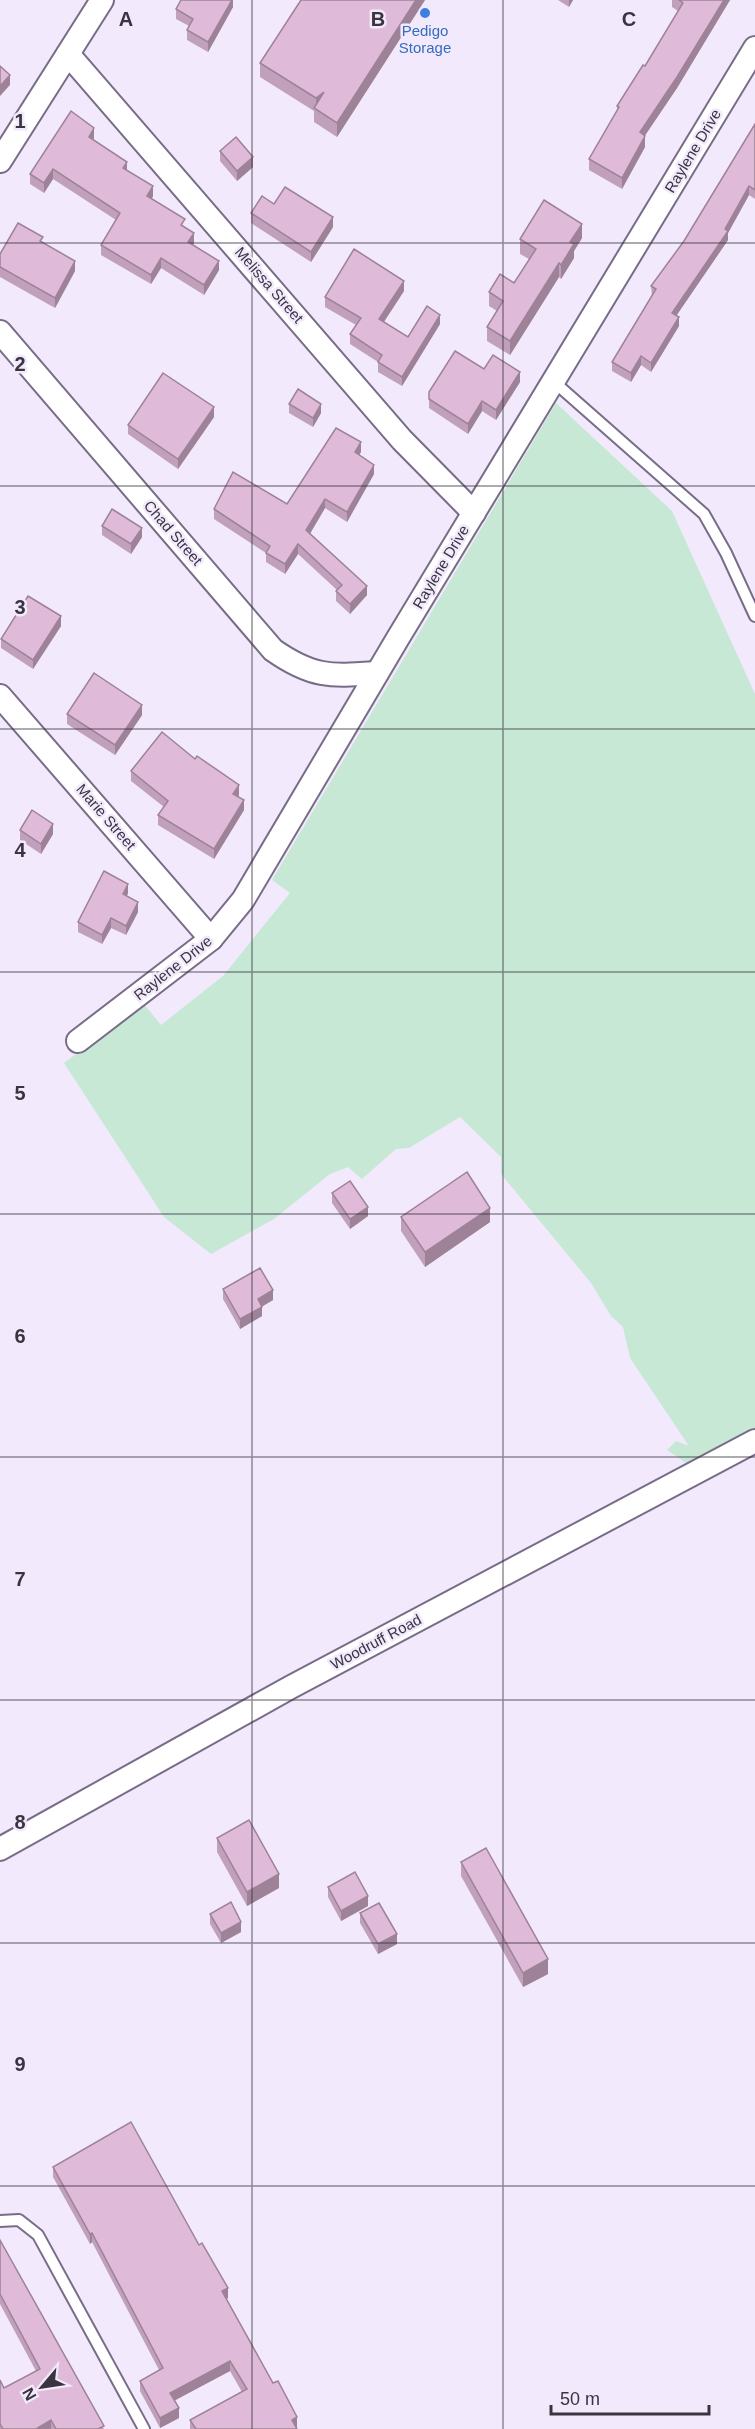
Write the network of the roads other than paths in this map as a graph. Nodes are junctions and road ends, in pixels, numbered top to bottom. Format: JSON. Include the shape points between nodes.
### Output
{"nodes":[{"id":1,"x":102,"y":0,"type":"edge"},
{"id":2,"x":755,"y":48,"type":"edge"},
{"id":3,"x":68,"y":54,"type":"junction"},
{"id":4,"x":0,"y":161,"type":"edge"},
{"id":5,"x":0,"y":332,"type":"edge"},
{"id":6,"x":554,"y":381,"type":"junction"},
{"id":7,"x":474,"y":513,"type":"junction"},
{"id":8,"x":755,"y":616,"type":"edge"},
{"id":9,"x":377,"y":673,"type":"junction"},
{"id":10,"x":0,"y":696,"type":"edge"},
{"id":11,"x":211,"y":939,"type":"junction"},
{"id":12,"x":78,"y":1041,"type":"dead end"},
{"id":13,"x":755,"y":1441,"type":"edge"},
{"id":14,"x":0,"y":1849,"type":"edge"},
{"id":15,"x":0,"y":2221,"type":"edge"},
{"id":16,"x":144,"y":2429,"type":"edge"}],
"edges":[{"from":1,"to":3,"type":"street"},
{"from":2,"to":6,"type":"street","name":"Raylene Drive"},
{"from":3,"to":4,"type":"street"},
{"from":3,"to":7,"type":"street","name":"Melissa Street","via":[[402,440]]},
{"from":5,"to":9,"type":"street","name":"Chad Street","via":[[273,650],[311,672],[335,676]]},
{"from":6,"to":7,"type":"street","name":"Raylene Drive"},
{"from":6,"to":8,"type":"lane","via":[[704,514]]},
{"from":7,"to":9,"type":"street","name":"Raylene Drive"},
{"from":9,"to":11,"type":"street","name":"Raylene Drive","via":[[243,900]]},
{"from":10,"to":11,"type":"street","name":"Marie Street"},
{"from":11,"to":12,"type":"street","name":"Raylene Drive"},
{"from":13,"to":14,"type":"street","name":"Woodruff Road","via":[[291,1687]]},
{"from":15,"to":16,"type":"lane","via":[[20,2220],[38,2235]]}]}
